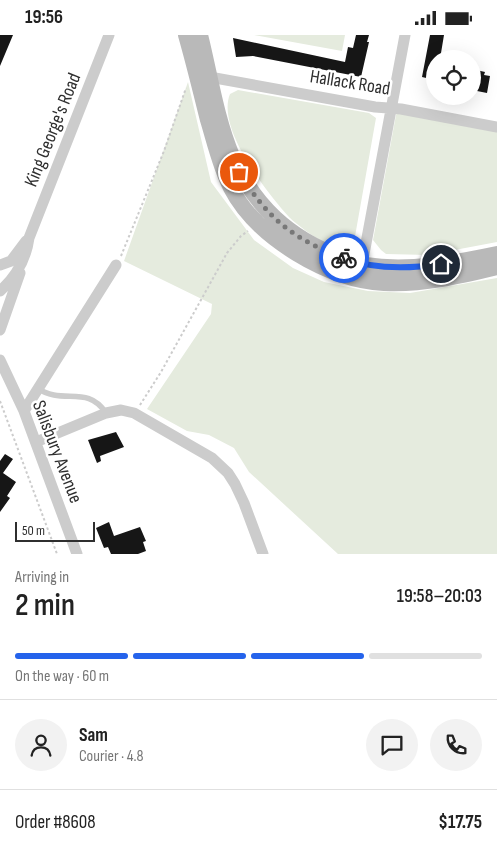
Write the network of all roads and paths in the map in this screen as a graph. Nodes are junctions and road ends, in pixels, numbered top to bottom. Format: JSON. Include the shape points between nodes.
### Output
{"nodes":[{"id":1,"x":109,"y":35,"type":"edge"},
{"id":2,"x":186,"y":35,"type":"edge"},
{"id":3,"x":200,"y":35,"type":"edge"},
{"id":4,"x":405,"y":35,"type":"edge"},
{"id":5,"x":198,"y":78,"type":"junction"},
{"id":6,"x":391,"y":108,"type":"junction"},
{"id":7,"x":497,"y":127,"type":"edge"},
{"id":8,"x":258,"y":224,"type":"junction"},
{"id":9,"x":28,"y":244,"type":"junction"},
{"id":10,"x":497,"y":254,"type":"edge"},
{"id":11,"x":5,"y":263,"type":"edge"},
{"id":12,"x":116,"y":265,"type":"joint"},
{"id":13,"x":497,"y":267,"type":"edge"},
{"id":14,"x":0,"y":272,"type":"edge"},
{"id":15,"x":361,"y":272,"type":"junction"},
{"id":16,"x":0,"y":291,"type":"edge"},
{"id":17,"x":0,"y":331,"type":"edge"},
{"id":18,"x":1,"y":360,"type":"edge"},
{"id":19,"x":38,"y":388,"type":"junction"},
{"id":20,"x":0,"y":401,"type":"edge"},
{"id":21,"x":24,"y":411,"type":"junction"},
{"id":22,"x":106,"y":413,"type":"junction"},
{"id":23,"x":134,"y":413,"type":"junction"},
{"id":24,"x":36,"y":442,"type":"junction"},
{"id":25,"x":58,"y":554,"type":"edge"},
{"id":26,"x":77,"y":554,"type":"edge"},
{"id":27,"x":263,"y":554,"type":"edge"}],
"edges":[{"from":1,"to":9,"type":"street","name":"King George's Road"},
{"from":2,"to":5,"type":"main road"},
{"from":3,"to":5,"type":"main road"},
{"from":4,"to":6,"type":"street"},
{"from":5,"to":6,"type":"street","name":"Hallack Road"},
{"from":5,"to":8,"type":"main road","via":[[224,172],[232,190]]},
{"from":5,"to":12,"type":"path"},
{"from":5,"to":15,"type":"main road","via":[[221,125],[231,155],[268,213],[301,239]]},
{"from":6,"to":7,"type":"street","name":"Hallack Road"},
{"from":6,"to":15,"type":"street"},
{"from":8,"to":15,"type":"main road","via":[[296,252],[326,267]]},
{"from":8,"to":23,"type":"path","via":[[241,236],[227,253]]},
{"from":9,"to":11,"type":"street","name":"King George's Road"},
{"from":9,"to":16,"type":"street","name":"King George's Road","via":[[13,278]]},
{"from":9,"to":17,"type":"street","name":"King George's Road"},
{"from":10,"to":15,"type":"main road","via":[[425,267],[382,267]]},
{"from":11,"to":14,"type":"street","name":"King George's Road"},
{"from":12,"to":19,"type":"street"},
{"from":13,"to":15,"type":"main road","via":[[428,281],[383,283]]},
{"from":18,"to":21,"type":"street","name":"Salisbury Avenue"},
{"from":19,"to":21,"type":"street"},
{"from":19,"to":22,"type":"lane","via":[[52,396],[91,399]]},
{"from":20,"to":25,"type":"path"},
{"from":21,"to":24,"type":"street","name":"Salisbury Avenue"},
{"from":22,"to":23,"type":"street","via":[[120,410]]},
{"from":22,"to":24,"type":"street"},
{"from":23,"to":27,"type":"street","via":[[212,459],[228,473],[244,503]]},
{"from":24,"to":26,"type":"street","name":"Salisbury Avenue"}]}
